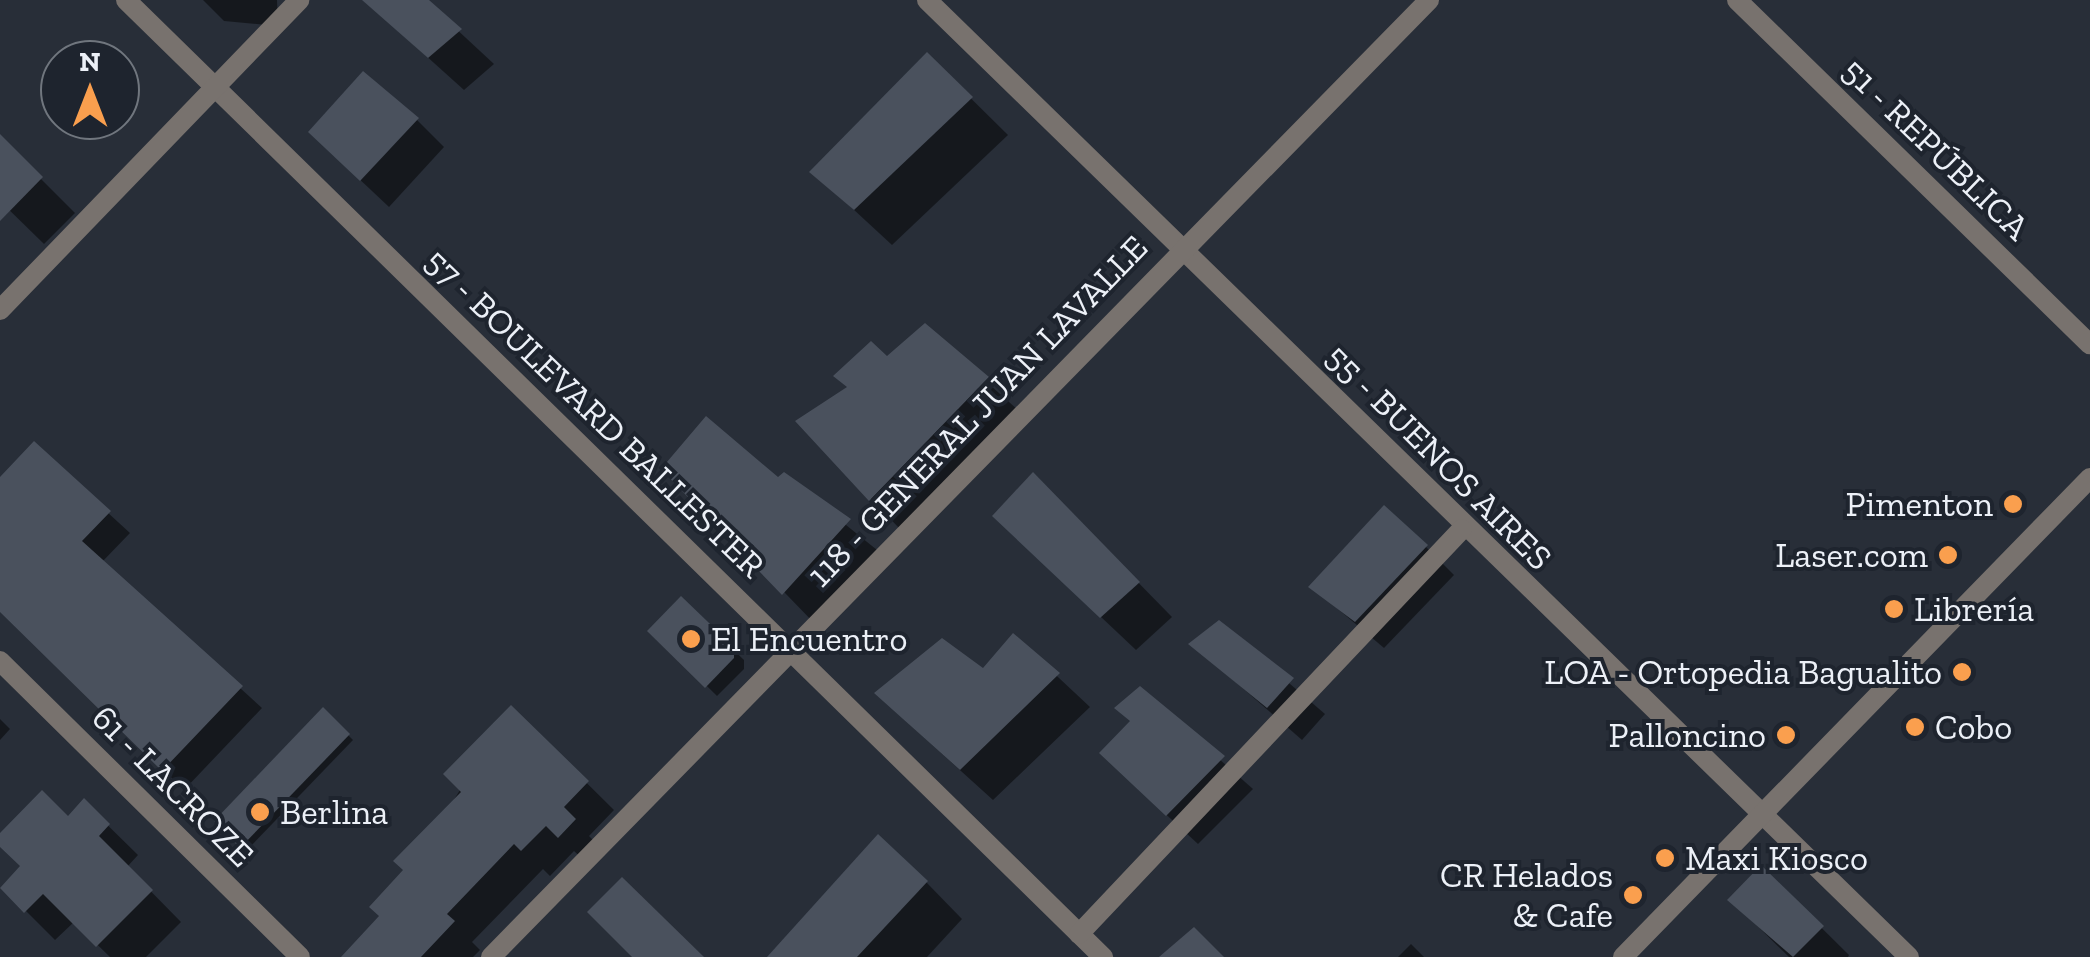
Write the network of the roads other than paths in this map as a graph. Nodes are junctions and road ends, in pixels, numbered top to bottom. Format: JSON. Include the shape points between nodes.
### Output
{"nodes":[{"id":1,"x":126,"y":0,"type":"edge"},
{"id":2,"x":299,"y":0,"type":"edge"},
{"id":3,"x":927,"y":0,"type":"edge"},
{"id":4,"x":1429,"y":0,"type":"edge"},
{"id":5,"x":1737,"y":0,"type":"edge"},
{"id":6,"x":215,"y":86,"type":"junction"},
{"id":7,"x":1182,"y":247,"type":"junction"},
{"id":8,"x":0,"y":310,"type":"edge"},
{"id":9,"x":2090,"y":344,"type":"edge"},
{"id":10,"x":2090,"y":478,"type":"edge"},
{"id":11,"x":1462,"y":529,"type":"junction"},
{"id":12,"x":790,"y":650,"type":"junction"},
{"id":13,"x":0,"y":661,"type":"edge"},
{"id":14,"x":1762,"y":814,"type":"junction"},
{"id":15,"x":1079,"y":934,"type":"junction"},
{"id":16,"x":300,"y":957,"type":"edge"},
{"id":17,"x":491,"y":957,"type":"edge"},
{"id":18,"x":1103,"y":957,"type":"edge"},
{"id":19,"x":1623,"y":957,"type":"edge"},
{"id":20,"x":1909,"y":957,"type":"edge"}],
"edges":[{"from":1,"to":6,"type":"street","name":"57 - BOULEVARD BALLESTER"},
{"from":2,"to":6,"type":"street"},
{"from":3,"to":7,"type":"street","name":"55 - BUENOS AIRES"},
{"from":4,"to":7,"type":"street","name":"118 - GENERAL JUAN LAVALLE"},
{"from":5,"to":9,"type":"street","name":"51 - REPÚBLICA"},
{"from":6,"to":8,"type":"street"},
{"from":6,"to":12,"type":"street","name":"57 - BOULEVARD BALLESTER"},
{"from":7,"to":11,"type":"street","name":"55 - BUENOS AIRES"},
{"from":7,"to":12,"type":"street","name":"118 - GENERAL JUAN LAVALLE"},
{"from":10,"to":14,"type":"street"},
{"from":11,"to":14,"type":"street","name":"55 - BUENOS AIRES"},
{"from":11,"to":15,"type":"street"},
{"from":12,"to":15,"type":"street","name":"57 - BOULEVARD BALLESTER"},
{"from":12,"to":17,"type":"street","name":"118 - GENERAL JUAN LAVALLE"},
{"from":13,"to":16,"type":"street","name":"61 - LACROZE"},
{"from":14,"to":19,"type":"street"},
{"from":14,"to":20,"type":"street","name":"55 - BUENOS AIRES"},
{"from":15,"to":18,"type":"street","name":"57 - BOULEVARD BALLESTER"}]}
